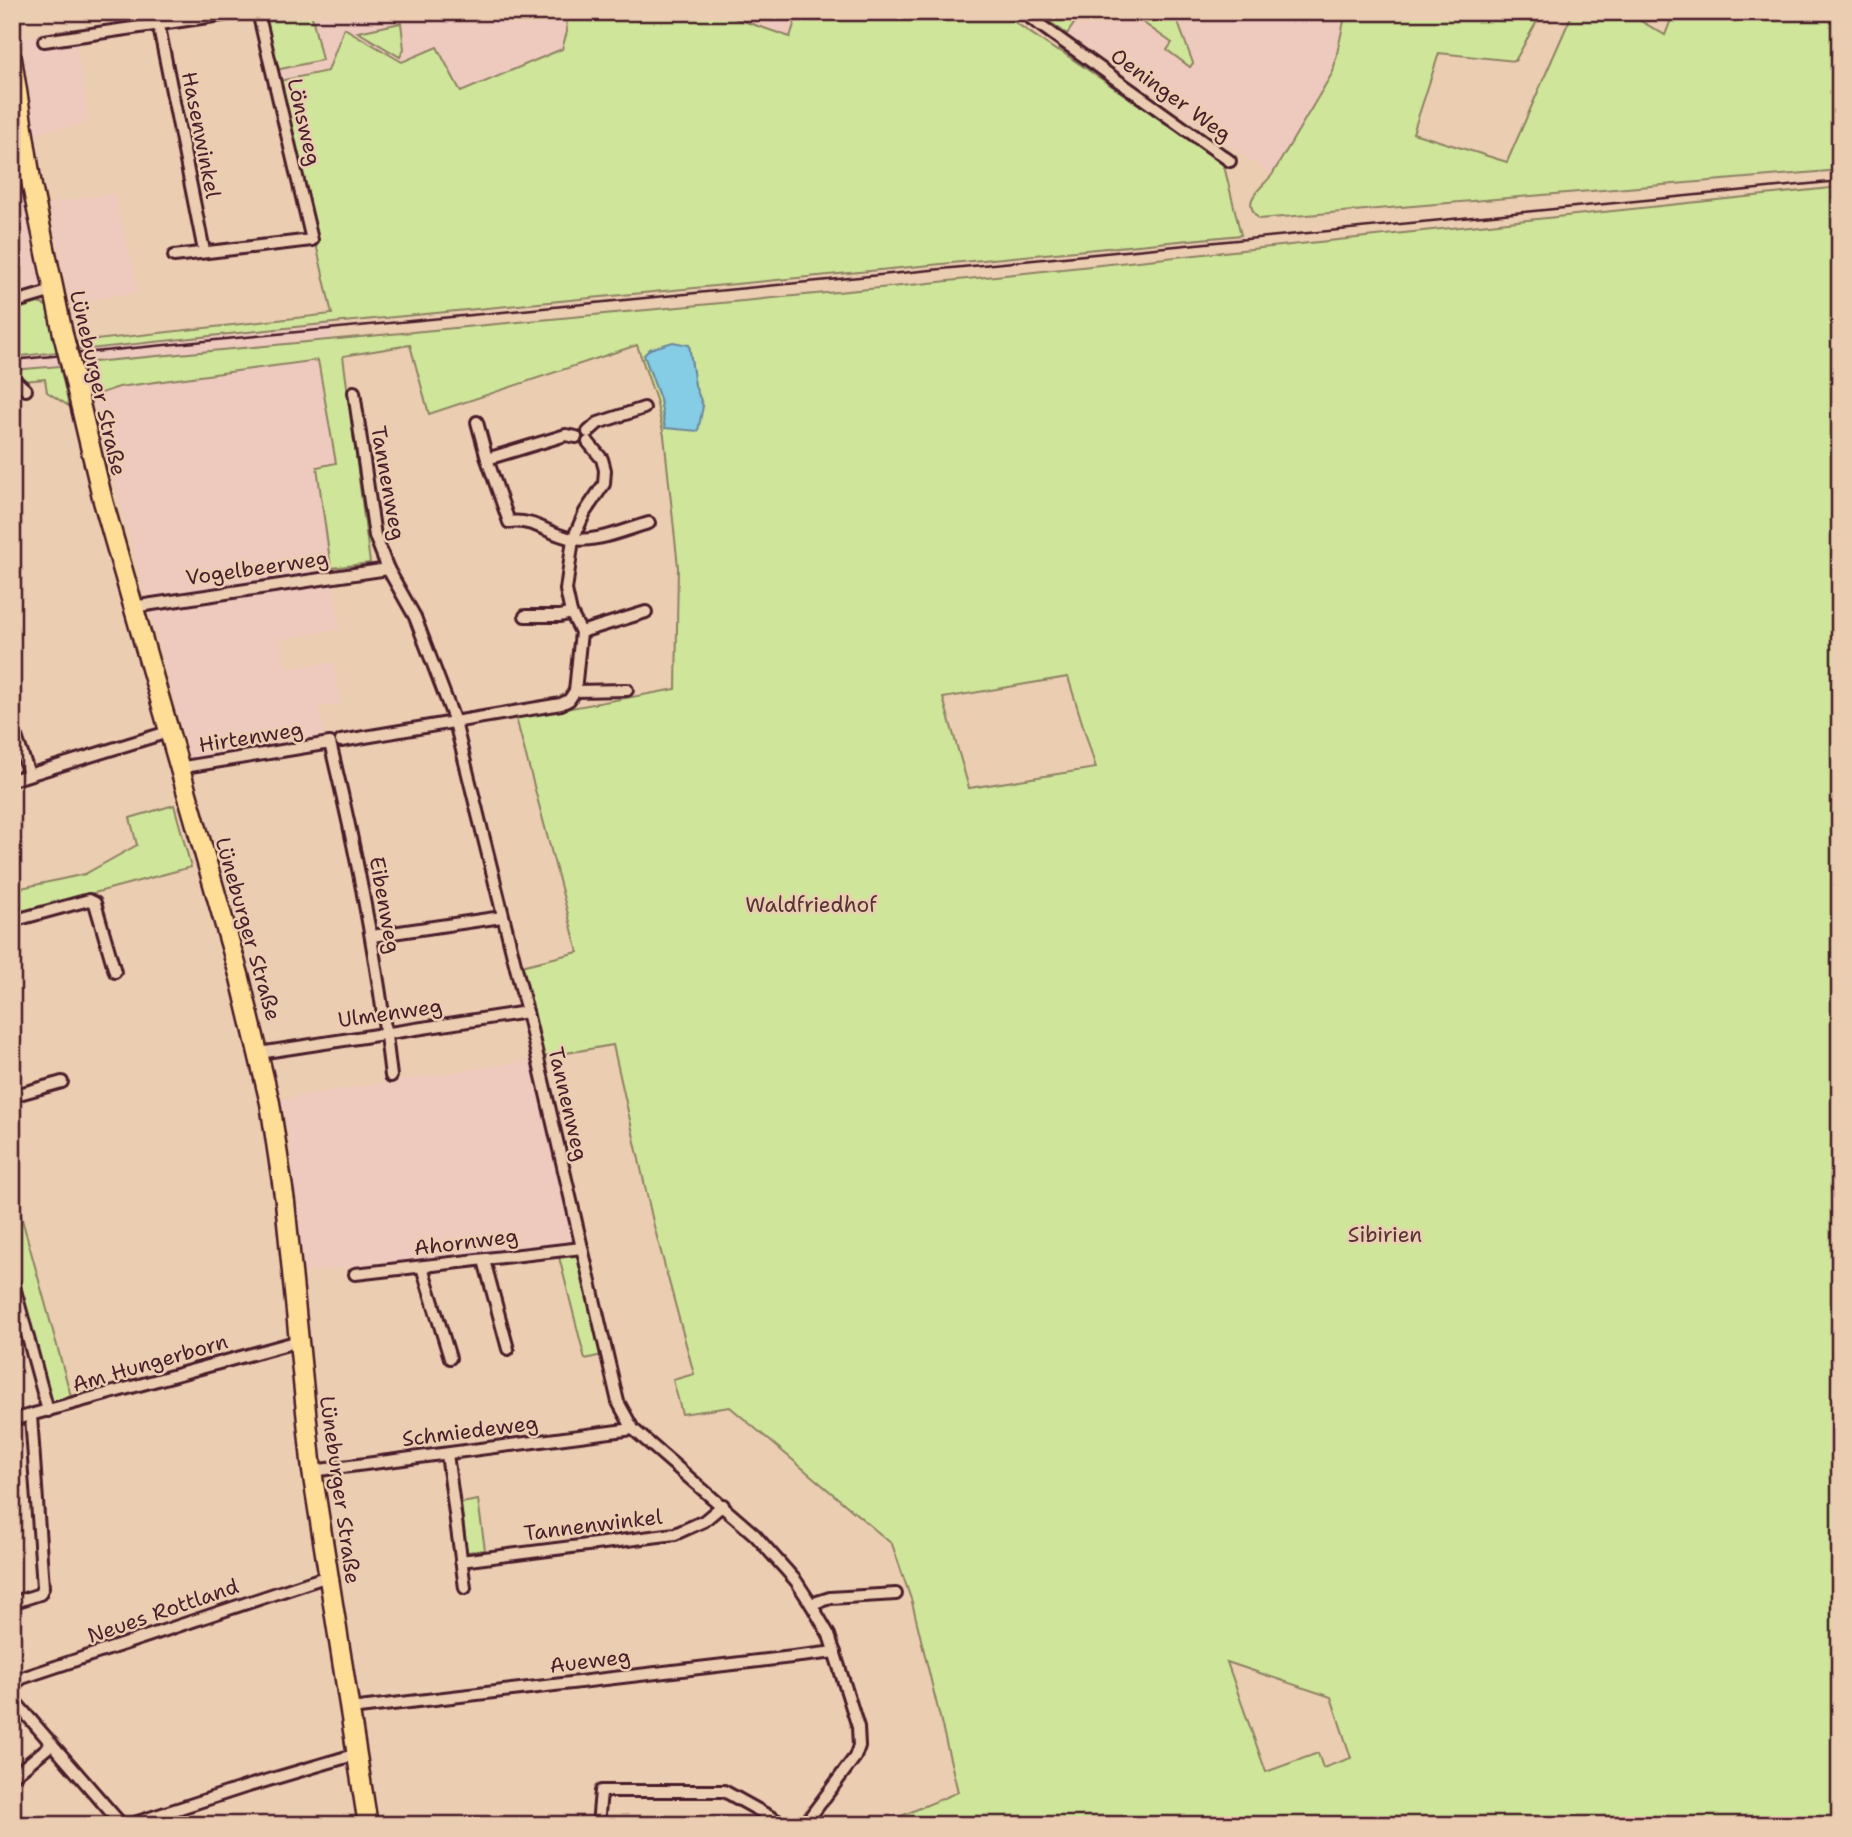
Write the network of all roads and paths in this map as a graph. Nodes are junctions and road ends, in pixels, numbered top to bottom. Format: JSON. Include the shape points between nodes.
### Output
{"nodes":[{"id":1,"x":156,"y":12,"type":"edge"},
{"id":2,"x":242,"y":12,"type":"edge"},
{"id":3,"x":258,"y":12,"type":"edge"},
{"id":4,"x":1022,"y":12,"type":"edge"},
{"id":5,"x":159,"y":26,"type":"junction"},
{"id":6,"x":44,"y":41,"type":"dead end"},
{"id":7,"x":12,"y":59,"type":"edge"},
{"id":8,"x":17,"y":134,"type":"edge"},
{"id":9,"x":1230,"y":160,"type":"dead end"},
{"id":10,"x":204,"y":251,"type":"junction"},
{"id":11,"x":174,"y":256,"type":"dead end"},
{"id":12,"x":53,"y":291,"type":"junction"},
{"id":13,"x":12,"y":303,"type":"edge"},
{"id":14,"x":12,"y":383,"type":"edge"},
{"id":15,"x":26,"y":390,"type":"dead end"},
{"id":16,"x":354,"y":392,"type":"dead end"},
{"id":17,"x":644,"y":408,"type":"dead end"},
{"id":18,"x":477,"y":422,"type":"dead end"},
{"id":19,"x":588,"y":437,"type":"junction"},
{"id":20,"x":487,"y":459,"type":"junction"},
{"id":21,"x":649,"y":523,"type":"dead end"},
{"id":22,"x":573,"y":539,"type":"junction"},
{"id":23,"x":387,"y":569,"type":"junction"},
{"id":24,"x":132,"y":607,"type":"junction"},
{"id":25,"x":646,"y":612,"type":"dead end"},
{"id":26,"x":571,"y":613,"type":"junction"},
{"id":27,"x":526,"y":616,"type":"dead end"},
{"id":28,"x":581,"y":632,"type":"junction"},
{"id":29,"x":627,"y":690,"type":"dead end"},
{"id":30,"x":575,"y":691,"type":"junction"},
{"id":31,"x":455,"y":722,"type":"junction"},
{"id":32,"x":12,"y":725,"type":"edge"},
{"id":33,"x":168,"y":732,"type":"junction"},
{"id":34,"x":336,"y":742,"type":"junction"},
{"id":35,"x":178,"y":768,"type":"junction"},
{"id":36,"x":29,"y":774,"type":"junction"},
{"id":37,"x":12,"y":780,"type":"edge"},
{"id":38,"x":502,"y":917,"type":"junction"},
{"id":39,"x":12,"y":921,"type":"edge"},
{"id":40,"x":372,"y":936,"type":"junction"},
{"id":41,"x":115,"y":972,"type":"dead end"},
{"id":42,"x":527,"y":1012,"type":"junction"},
{"id":43,"x":386,"y":1034,"type":"junction"},
{"id":44,"x":259,"y":1053,"type":"junction"},
{"id":45,"x":391,"y":1076,"type":"dead end"},
{"id":46,"x":62,"y":1082,"type":"dead end"},
{"id":47,"x":12,"y":1096,"type":"edge"},
{"id":48,"x":582,"y":1248,"type":"junction"},
{"id":49,"x":484,"y":1260,"type":"junction"},
{"id":50,"x":422,"y":1267,"type":"junction"},
{"id":51,"x":355,"y":1274,"type":"dead end"},
{"id":52,"x":12,"y":1279,"type":"edge"},
{"id":53,"x":299,"y":1341,"type":"junction"},
{"id":54,"x":508,"y":1349,"type":"dead end"},
{"id":55,"x":450,"y":1358,"type":"dead end"},
{"id":56,"x":48,"y":1411,"type":"junction"},
{"id":57,"x":31,"y":1416,"type":"junction"},
{"id":58,"x":12,"y":1420,"type":"edge"},
{"id":59,"x":633,"y":1429,"type":"junction"},
{"id":60,"x":447,"y":1454,"type":"junction"},
{"id":61,"x":312,"y":1471,"type":"junction"},
{"id":62,"x":723,"y":1505,"type":"junction"},
{"id":63,"x":461,"y":1561,"type":"junction"},
{"id":64,"x":328,"y":1576,"type":"junction"},
{"id":65,"x":465,"y":1588,"type":"dead end"},
{"id":66,"x":896,"y":1594,"type":"dead end"},
{"id":67,"x":12,"y":1603,"type":"edge"},
{"id":68,"x":811,"y":1604,"type":"junction"},
{"id":69,"x":835,"y":1652,"type":"junction"},
{"id":70,"x":12,"y":1686,"type":"edge"},
{"id":71,"x":12,"y":1698,"type":"edge"},
{"id":72,"x":350,"y":1709,"type":"junction"},
{"id":73,"x":52,"y":1744,"type":"junction"},
{"id":74,"x":357,"y":1754,"type":"junction"},
{"id":75,"x":12,"y":1777,"type":"edge"},
{"id":76,"x":122,"y":1825,"type":"edge"},
{"id":77,"x":128,"y":1825,"type":"edge"},
{"id":78,"x":368,"y":1825,"type":"edge"},
{"id":79,"x":598,"y":1825,"type":"edge"},
{"id":80,"x":785,"y":1825,"type":"edge"},
{"id":81,"x":804,"y":1825,"type":"edge"}],
"edges":[{"from":1,"to":5,"type":"street","name":"Hasenwinkel"},
{"from":2,"to":5,"type":"street"},
{"from":3,"to":10,"type":"street","name":"Lönsweg","via":[[312,240]]},
{"from":4,"to":9,"type":"street","name":"Oeninger Weg"},
{"from":5,"to":6,"type":"street"},
{"from":5,"to":10,"type":"street","name":"Hasenwinkel"},
{"from":7,"to":8,"type":"main road","name":"Lüneburger Straße"},
{"from":8,"to":12,"type":"main road","name":"Lüneburger Straße"},
{"from":10,"to":11,"type":"street"},
{"from":12,"to":13,"type":"street"},
{"from":12,"to":24,"type":"main road","name":"Lüneburger Straße","bridge":true},
{"from":14,"to":15,"type":"street"},
{"from":16,"to":23,"type":"street","name":"Tannenweg","via":[[375,536]]},
{"from":17,"to":19,"type":"street","via":[[598,423]]},
{"from":18,"to":20,"type":"street"},
{"from":19,"to":20,"type":"street","via":[[580,444],[576,437],[566,435]]},
{"from":19,"to":22,"type":"street","via":[[605,470],[604,484],[584,512]]},
{"from":20,"to":22,"type":"street","via":[[509,522],[524,520]]},
{"from":21,"to":22,"type":"street","via":[[587,540]]},
{"from":22,"to":26,"type":"street","via":[[566,590]]},
{"from":23,"to":24,"type":"street","name":"Vogelbeerweg"},
{"from":23,"to":31,"type":"street","name":"Tannenweg","via":[[415,617]]},
{"from":24,"to":33,"type":"main road","name":"Lüneburger Straße"},
{"from":25,"to":28,"type":"street"},
{"from":26,"to":27,"type":"street"},
{"from":26,"to":28,"type":"street"},
{"from":28,"to":30,"type":"street"},
{"from":29,"to":30,"type":"street"},
{"from":30,"to":31,"type":"street","name":"Hirtenweg","via":[[561,704]]},
{"from":31,"to":34,"type":"street","name":"Hirtenweg"},
{"from":31,"to":38,"type":"street","name":"Tannenweg"},
{"from":32,"to":36,"type":"street"},
{"from":33,"to":35,"type":"main road","name":"Lüneburger Straße"},
{"from":33,"to":36,"type":"street"},
{"from":34,"to":35,"type":"street","name":"Hirtenweg"},
{"from":34,"to":40,"type":"street","name":"Eibenweg"},
{"from":35,"to":44,"type":"main road","name":"Lüneburger Straße"},
{"from":36,"to":37,"type":"street"},
{"from":38,"to":40,"type":"street"},
{"from":38,"to":42,"type":"street","name":"Tannenweg"},
{"from":39,"to":41,"type":"street","via":[[89,900],[96,903]]},
{"from":40,"to":43,"type":"street","name":"Eibenweg"},
{"from":42,"to":43,"type":"street","name":"Ulmenweg"},
{"from":42,"to":48,"type":"street","name":"Tannenweg"},
{"from":43,"to":44,"type":"street","name":"Ulmenweg"},
{"from":43,"to":45,"type":"street","name":"Eibenweg"},
{"from":44,"to":53,"type":"main road","name":"Lüneburger Straße","via":[[276,1135]]},
{"from":46,"to":47,"type":"street"},
{"from":48,"to":49,"type":"street","name":"Ahornweg"},
{"from":48,"to":59,"type":"street","name":"Tannenweg","via":[[618,1402]]},
{"from":49,"to":50,"type":"street","name":"Ahornweg"},
{"from":49,"to":54,"type":"street"},
{"from":50,"to":51,"type":"street","name":"Ahornweg"},
{"from":50,"to":55,"type":"street"},
{"from":52,"to":56,"type":"street"},
{"from":53,"to":56,"type":"street","name":"Am Hungerborn"},
{"from":53,"to":61,"type":"main road","name":"Lüneburger Straße"},
{"from":56,"to":57,"type":"street","name":"Am Hungerborn"},
{"from":57,"to":58,"type":"street","name":"Am Hungerborn"},
{"from":57,"to":67,"type":"street","via":[[43,1587],[40,1594]]},
{"from":59,"to":60,"type":"street","name":"Schmiedeweg"},
{"from":59,"to":62,"type":"street","name":"Tannenweg"},
{"from":60,"to":61,"type":"street","name":"Schmiedeweg"},
{"from":60,"to":63,"type":"street"},
{"from":61,"to":64,"type":"main road","name":"Lüneburger Straße"},
{"from":62,"to":63,"type":"street","name":"Tannenwinkel","via":[[704,1521],[675,1534]]},
{"from":62,"to":68,"type":"street","name":"Tannenweg","via":[[766,1547]]},
{"from":63,"to":65,"type":"street"},
{"from":64,"to":70,"type":"street","name":"Neues Rottland","via":[[22,1678]]},
{"from":64,"to":72,"type":"main road","name":"Lüneburger Straße"},
{"from":66,"to":68,"type":"street","via":[[830,1598]]},
{"from":68,"to":69,"type":"street","name":"Tannenweg"},
{"from":69,"to":72,"type":"street","name":"Aueweg"},
{"from":69,"to":81,"type":"street","name":"Tannenweg","via":[[858,1727],[859,1746]]},
{"from":71,"to":73,"type":"street"},
{"from":72,"to":74,"type":"main road","name":"Lüneburger Straße"},
{"from":73,"to":75,"type":"street"},
{"from":73,"to":76,"type":"street"},
{"from":74,"to":77,"type":"street"},
{"from":74,"to":78,"type":"main road","name":"Lüneburger Straße"},
{"from":79,"to":80,"type":"street","via":[[601,1791],[724,1791]]}]}
